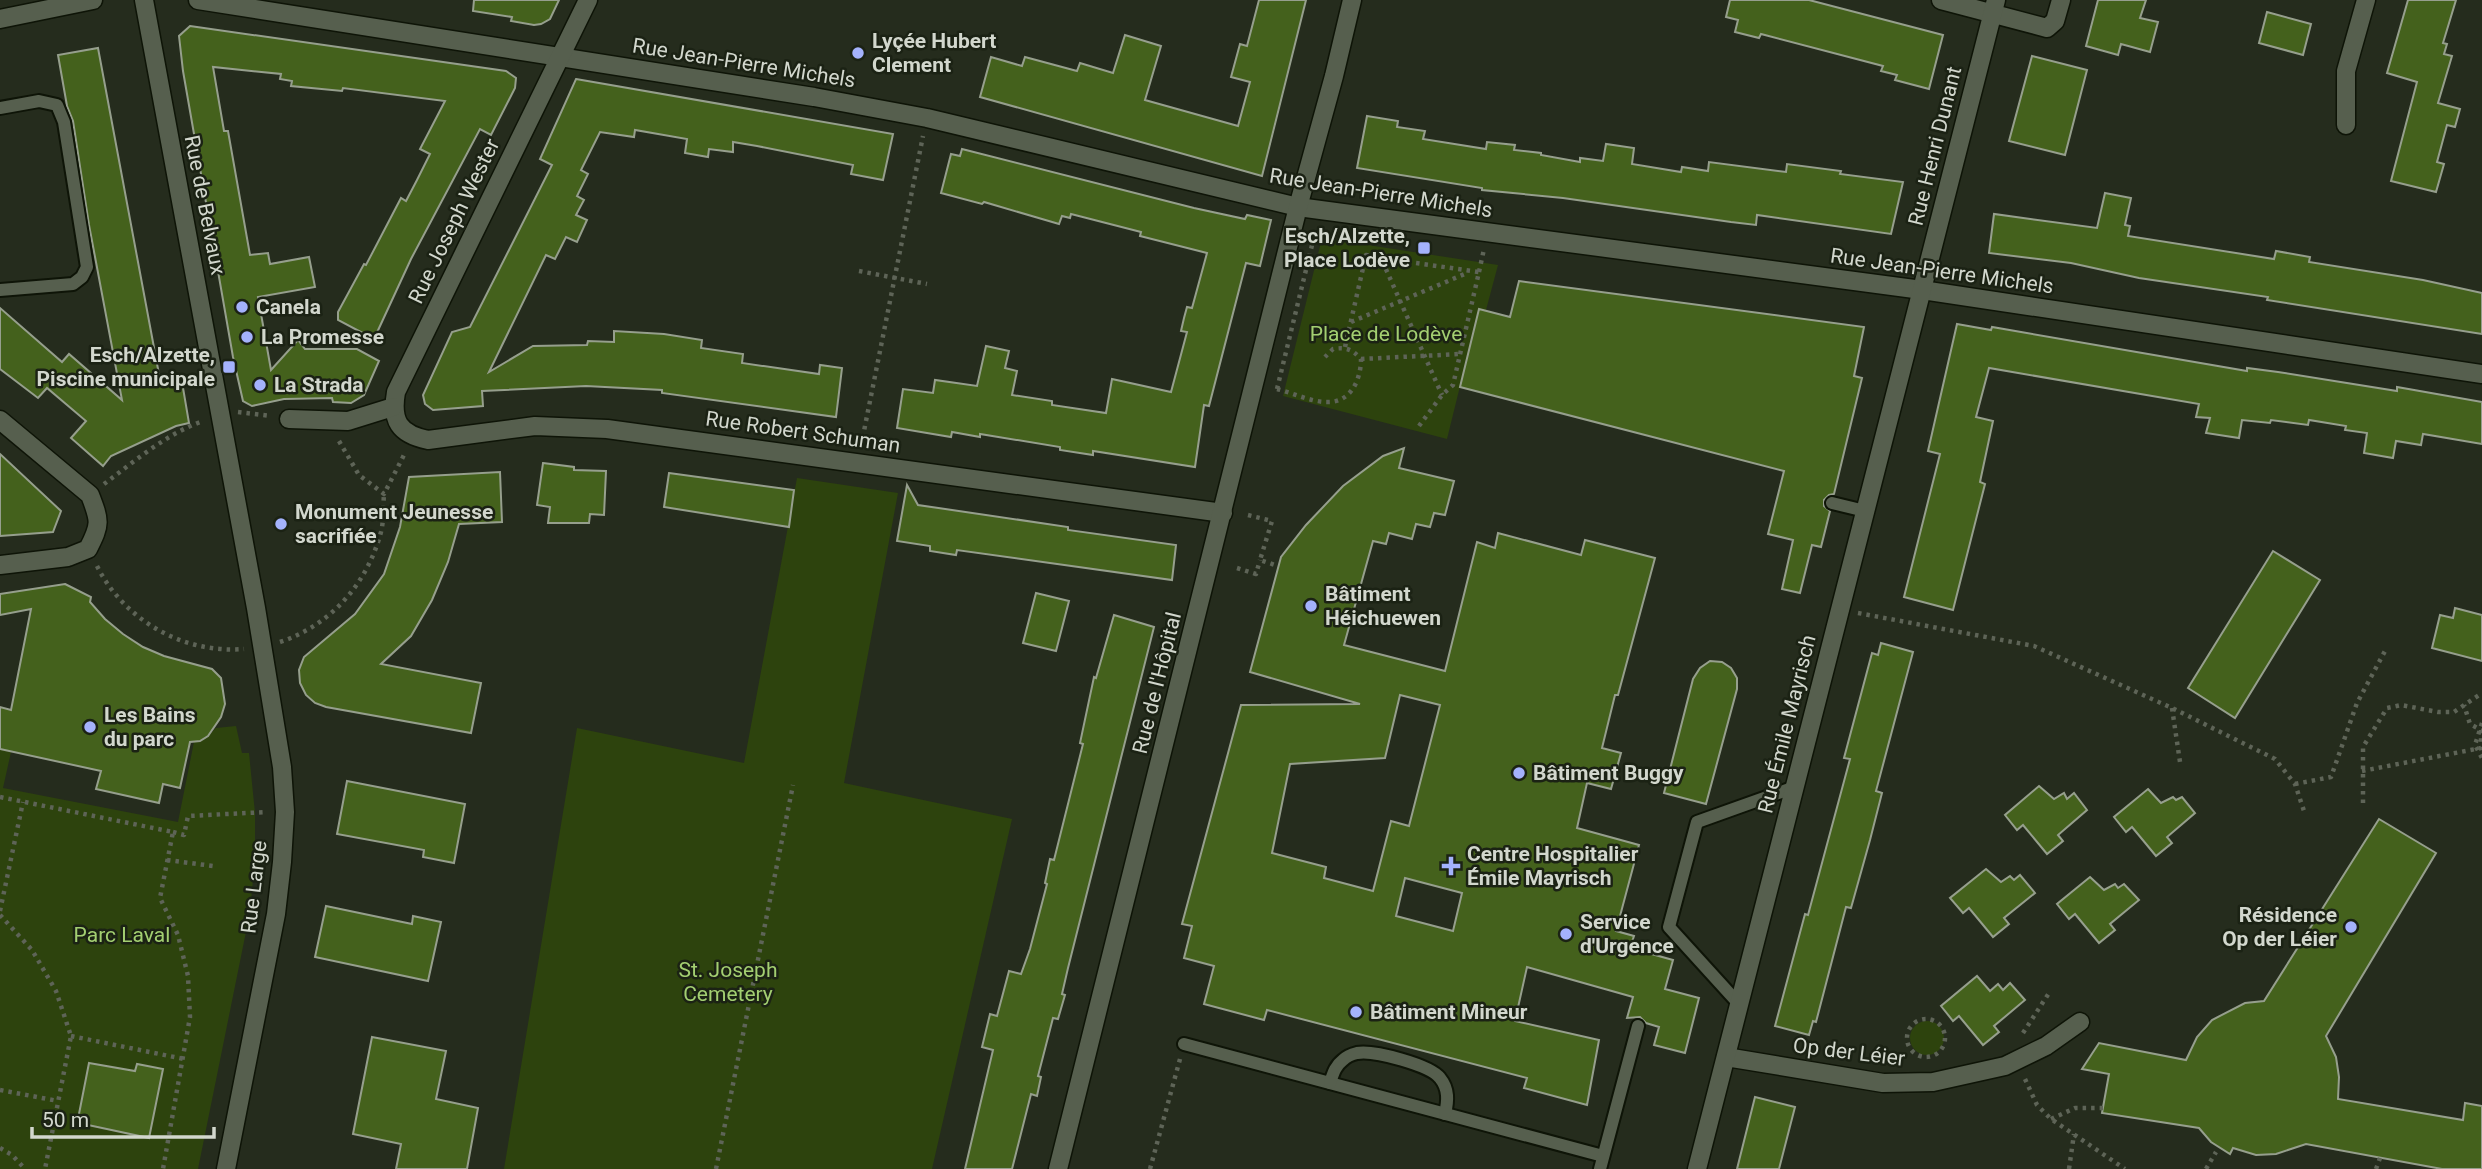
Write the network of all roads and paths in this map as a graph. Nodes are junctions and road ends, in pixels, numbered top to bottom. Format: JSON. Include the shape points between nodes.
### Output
{"nodes":[{"id":1,"x":93,"y":0,"type":"edge"},
{"id":2,"x":144,"y":0,"type":"edge"},
{"id":3,"x":198,"y":0,"type":"edge"},
{"id":4,"x":588,"y":0,"type":"edge"},
{"id":5,"x":1352,"y":0,"type":"edge"},
{"id":6,"x":1941,"y":0,"type":"edge"},
{"id":7,"x":2061,"y":0,"type":"edge"},
{"id":8,"x":2366,"y":0,"type":"edge"},
{"id":9,"x":1994,"y":7,"type":"edge"},
{"id":10,"x":0,"y":19,"type":"edge"},
{"id":11,"x":560,"y":57,"type":"junction"},
{"id":12,"x":0,"y":108,"type":"edge"},
{"id":13,"x":927,"y":118,"type":"junction"},
{"id":14,"x":2346,"y":125,"type":"dead end"},
{"id":15,"x":1298,"y":207,"type":"junction"},
{"id":16,"x":1312,"y":247,"type":"dead end"},
{"id":17,"x":1381,"y":257,"type":"junction"},
{"id":18,"x":859,"y":271,"type":"dead end"},
{"id":19,"x":1468,"y":272,"type":"junction"},
{"id":20,"x":895,"y":278,"type":"junction"},
{"id":21,"x":927,"y":284,"type":"dead end"},
{"id":22,"x":0,"y":290,"type":"edge"},
{"id":23,"x":1922,"y":290,"type":"junction"},
{"id":24,"x":1400,"y":301,"type":"junction"},
{"id":25,"x":1350,"y":322,"type":"junction"},
{"id":26,"x":1345,"y":347,"type":"junction"},
{"id":27,"x":1460,"y":354,"type":"junction"},
{"id":28,"x":1425,"y":356,"type":"junction"},
{"id":29,"x":1325,"y":357,"type":"dead end"},
{"id":30,"x":1361,"y":359,"type":"junction"},
{"id":31,"x":2482,"y":374,"type":"edge"},
{"id":32,"x":1442,"y":395,"type":"junction"},
{"id":33,"x":393,"y":407,"type":"junction"},
{"id":34,"x":220,"y":414,"type":"junction"},
{"id":35,"x":289,"y":419,"type":"joint"},
{"id":36,"x":0,"y":420,"type":"edge"},
{"id":37,"x":331,"y":420,"type":"junction"},
{"id":38,"x":1419,"y":426,"type":"dead end"},
{"id":39,"x":413,"y":437,"type":"junction"},
{"id":40,"x":229,"y":459,"type":"joint"},
{"id":41,"x":858,"y":463,"type":"junction"},
{"id":42,"x":90,"y":495,"type":"junction"},
{"id":43,"x":1832,"y":503,"type":"dead end"},
{"id":44,"x":1865,"y":511,"type":"junction"},
{"id":45,"x":1223,"y":513,"type":"junction"},
{"id":46,"x":1248,"y":515,"type":"dead end"},
{"id":47,"x":1260,"y":560,"type":"junction"},
{"id":48,"x":0,"y":565,"type":"edge"},
{"id":49,"x":1278,"y":566,"type":"dead end"},
{"id":50,"x":1237,"y":568,"type":"dead end"},
{"id":51,"x":1840,"y":610,"type":"junction"},
{"id":52,"x":2385,"y":651,"type":"dead end"},
{"id":53,"x":2482,"y":693,"type":"edge"},
{"id":54,"x":2465,"y":705,"type":"junction"},
{"id":55,"x":2172,"y":708,"type":"junction"},
{"id":56,"x":2482,"y":723,"type":"edge"},
{"id":57,"x":2479,"y":729,"type":"junction"},
{"id":58,"x":2477,"y":749,"type":"junction"},
{"id":59,"x":2482,"y":758,"type":"edge"},
{"id":60,"x":2180,"y":762,"type":"dead end"},
{"id":61,"x":2362,"y":771,"type":"junction"},
{"id":62,"x":2295,"y":784,"type":"junction"},
{"id":63,"x":793,"y":785,"type":"dead end"},
{"id":64,"x":1795,"y":788,"type":"junction"},
{"id":65,"x":0,"y":797,"type":"edge"},
{"id":66,"x":23,"y":802,"type":"junction"},
{"id":67,"x":2363,"y":803,"type":"dead end"},
{"id":68,"x":2304,"y":811,"type":"dead end"},
{"id":69,"x":248,"y":813,"type":"dead end"},
{"id":70,"x":173,"y":832,"type":"junction"},
{"id":71,"x":167,"y":860,"type":"junction"},
{"id":72,"x":214,"y":866,"type":"dead end"},
{"id":73,"x":0,"y":913,"type":"edge"},
{"id":74,"x":2049,"y":993,"type":"dead end"},
{"id":75,"x":1739,"y":1004,"type":"junction"},
{"id":76,"x":2080,"y":1022,"type":"dead end"},
{"id":77,"x":1639,"y":1026,"type":"dead end"},
{"id":78,"x":1908,"y":1030,"type":"joint"},
{"id":79,"x":71,"y":1036,"type":"junction"},
{"id":80,"x":1184,"y":1044,"type":"joint"},
{"id":81,"x":1726,"y":1057,"type":"junction"},
{"id":82,"x":184,"y":1059,"type":"junction"},
{"id":83,"x":2018,"y":1060,"type":"junction"},
{"id":84,"x":1330,"y":1083,"type":"junction"},
{"id":85,"x":0,"y":1090,"type":"edge"},
{"id":86,"x":58,"y":1101,"type":"junction"},
{"id":87,"x":2103,"y":1108,"type":"dead end"},
{"id":88,"x":1446,"y":1114,"type":"junction"},
{"id":89,"x":2051,"y":1119,"type":"junction"},
{"id":90,"x":2074,"y":1134,"type":"junction"},
{"id":91,"x":0,"y":1148,"type":"edge"},
{"id":92,"x":2216,"y":1152,"type":"dead end"},
{"id":93,"x":2380,"y":1158,"type":"dead end"},
{"id":94,"x":1602,"y":1163,"type":"edge"},
{"id":95,"x":25,"y":1169,"type":"edge"},
{"id":96,"x":45,"y":1169,"type":"edge"},
{"id":97,"x":163,"y":1169,"type":"edge"},
{"id":98,"x":226,"y":1169,"type":"edge"},
{"id":99,"x":716,"y":1169,"type":"edge"},
{"id":100,"x":1058,"y":1169,"type":"edge"},
{"id":101,"x":1150,"y":1169,"type":"edge"},
{"id":102,"x":1697,"y":1169,"type":"edge"},
{"id":103,"x":2069,"y":1169,"type":"edge"},
{"id":104,"x":2125,"y":1169,"type":"edge"},
{"id":105,"x":2206,"y":1169,"type":"edge"},
{"id":106,"x":2376,"y":1169,"type":"edge"}],
"edges":[{"from":1,"to":10,"type":"street"},
{"from":2,"to":34,"type":"street","name":"Rue de Belvaux"},
{"from":3,"to":11,"type":"street","name":"Rue Jean-Pierre Michels"},
{"from":4,"to":11,"type":"street","name":"Rue Joseph Wester"},
{"from":5,"to":15,"type":"street","name":"Rue de l'Hôpital"},
{"from":6,"to":9,"type":"street"},
{"from":7,"to":9,"type":"street","via":[[2055,21],[2047,28]]},
{"from":8,"to":14,"type":"street","via":[[2346,71]]},
{"from":9,"to":23,"type":"street","name":"Rue Henri Dunant"},
{"from":11,"to":13,"type":"street","name":"Rue Jean-Pierre Michels"},
{"from":11,"to":33,"type":"street","name":"Rue Joseph Wester","via":[[396,392]]},
{"from":12,"to":22,"type":"lane","via":[[39,100],[57,105],[64,122],[87,267],[73,284]]},
{"from":13,"to":15,"type":"street","name":"Rue Jean-Pierre Michels"},
{"from":13,"to":20,"type":"path"},
{"from":15,"to":23,"type":"street","name":"Rue Jean-Pierre Michels"},
{"from":15,"to":45,"type":"street","name":"Rue de l'Hôpital"},
{"from":16,"to":30,"type":"path","via":[[1277,389],[1327,402],[1338,400],[1356,384]]},
{"from":17,"to":19,"type":"path"},
{"from":17,"to":24,"type":"path"},
{"from":17,"to":25,"type":"path","via":[[1366,255]]},
{"from":18,"to":20,"type":"path"},
{"from":19,"to":24,"type":"path"},
{"from":19,"to":27,"type":"path","via":[[1479,272]]},
{"from":20,"to":21,"type":"path"},
{"from":20,"to":41,"type":"path"},
{"from":23,"to":31,"type":"street","name":"Rue Jean-Pierre Michels"},
{"from":23,"to":44,"type":"street","name":"Rue Émile Mayrisch"},
{"from":24,"to":25,"type":"path"},
{"from":24,"to":28,"type":"path"},
{"from":25,"to":26,"type":"path"},
{"from":26,"to":29,"type":"path","via":[[1333,349]]},
{"from":26,"to":30,"type":"path"},
{"from":27,"to":28,"type":"path"},
{"from":27,"to":32,"type":"path","via":[[1453,385]]},
{"from":28,"to":30,"type":"path"},
{"from":28,"to":32,"type":"path"},
{"from":32,"to":38,"type":"path"},
{"from":33,"to":37,"type":"street","via":[[348,421]]},
{"from":33,"to":39,"type":"street","via":[[403,430]]},
{"from":34,"to":35,"type":"path"},
{"from":34,"to":40,"type":"street","name":"Rue de Belvaux"},
{"from":34,"to":42,"type":"path","via":[[190,425],[156,446]]},
{"from":35,"to":37,"type":"street"},
{"from":36,"to":42,"type":"street"},
{"from":37,"to":39,"type":"path","via":[[341,449],[359,475],[384,494]]},
{"from":39,"to":41,"type":"street","name":"Rue Robert Schuman","via":[[428,440],[535,426],[607,429]]},
{"from":40,"to":98,"type":"street","name":"Rue Large","via":[[282,767],[285,812],[276,914]]},
{"from":41,"to":45,"type":"street","name":"Rue Robert Schuman"},
{"from":42,"to":48,"type":"street","via":[[99,529],[88,549],[68,557]]},
{"from":43,"to":44,"type":"lane"},
{"from":44,"to":51,"type":"street","name":"Rue Émile Mayrisch"},
{"from":45,"to":100,"type":"street","name":"Rue de l'Hôpital"},
{"from":46,"to":47,"type":"path","via":[[1272,522]]},
{"from":47,"to":49,"type":"path"},
{"from":47,"to":50,"type":"path","via":[[1256,574]]},
{"from":51,"to":55,"type":"path","via":[[2034,646]]},
{"from":51,"to":64,"type":"street","name":"Rue Émile Mayrisch"},
{"from":52,"to":62,"type":"path","via":[[2357,703],[2331,777]]},
{"from":53,"to":54,"type":"path"},
{"from":54,"to":57,"type":"path","via":[[2470,724]]},
{"from":54,"to":61,"type":"path","via":[[2454,712],[2401,705],[2387,708],[2363,747]]},
{"from":55,"to":60,"type":"path"},
{"from":55,"to":62,"type":"path","via":[[2275,759]]},
{"from":56,"to":57,"type":"path"},
{"from":57,"to":58,"type":"path"},
{"from":58,"to":59,"type":"path"},
{"from":58,"to":61,"type":"path"},
{"from":61,"to":67,"type":"path"},
{"from":62,"to":68,"type":"path"},
{"from":63,"to":99,"type":"path"},
{"from":64,"to":75,"type":"street","name":"Rue Émile Mayrisch"},
{"from":64,"to":75,"type":"lane","via":[[1698,822],[1669,927]]},
{"from":65,"to":66,"type":"path"},
{"from":66,"to":70,"type":"path"},
{"from":66,"to":73,"type":"path"},
{"from":69,"to":70,"type":"path","via":[[188,816],[184,835]]},
{"from":70,"to":71,"type":"path"},
{"from":71,"to":72,"type":"path"},
{"from":71,"to":82,"type":"path","via":[[160,898],[178,935],[188,976],[190,1017]]},
{"from":73,"to":79,"type":"path","via":[[32,950],[56,991]]},
{"from":74,"to":83,"type":"path","via":[[2014,1048]]},
{"from":75,"to":81,"type":"street","name":"Rue Émile Mayrisch"},
{"from":76,"to":83,"type":"street","name":"Op der Léier"},
{"from":77,"to":94,"type":"lane"},
{"from":78,"to":78,"type":"path","via":[[1908,1046],[1920,1057],[1937,1055],[1943,1048],[1946,1039],[1939,1023],[1922,1019]]},
{"from":79,"to":82,"type":"path"},
{"from":79,"to":86,"type":"path"},
{"from":80,"to":84,"type":"lane"},
{"from":80,"to":101,"type":"path"},
{"from":81,"to":83,"type":"street","name":"Op der Léier","via":[[1883,1083],[1933,1082]]},
{"from":81,"to":102,"type":"street","name":"Rue Émile Mayrisch"},
{"from":82,"to":97,"type":"path"},
{"from":83,"to":89,"type":"path","via":[[2037,1105]]},
{"from":84,"to":88,"type":"lane"},
{"from":84,"to":88,"type":"lane","via":[[1334,1069],[1356,1053],[1428,1068],[1446,1087]]},
{"from":85,"to":86,"type":"path"},
{"from":86,"to":96,"type":"path"},
{"from":87,"to":89,"type":"path","via":[[2075,1108]]},
{"from":88,"to":94,"type":"lane"},
{"from":89,"to":90,"type":"path"},
{"from":90,"to":103,"type":"path"},
{"from":90,"to":104,"type":"path"},
{"from":91,"to":95,"type":"path"},
{"from":92,"to":105,"type":"path"},
{"from":93,"to":106,"type":"path"}]}
